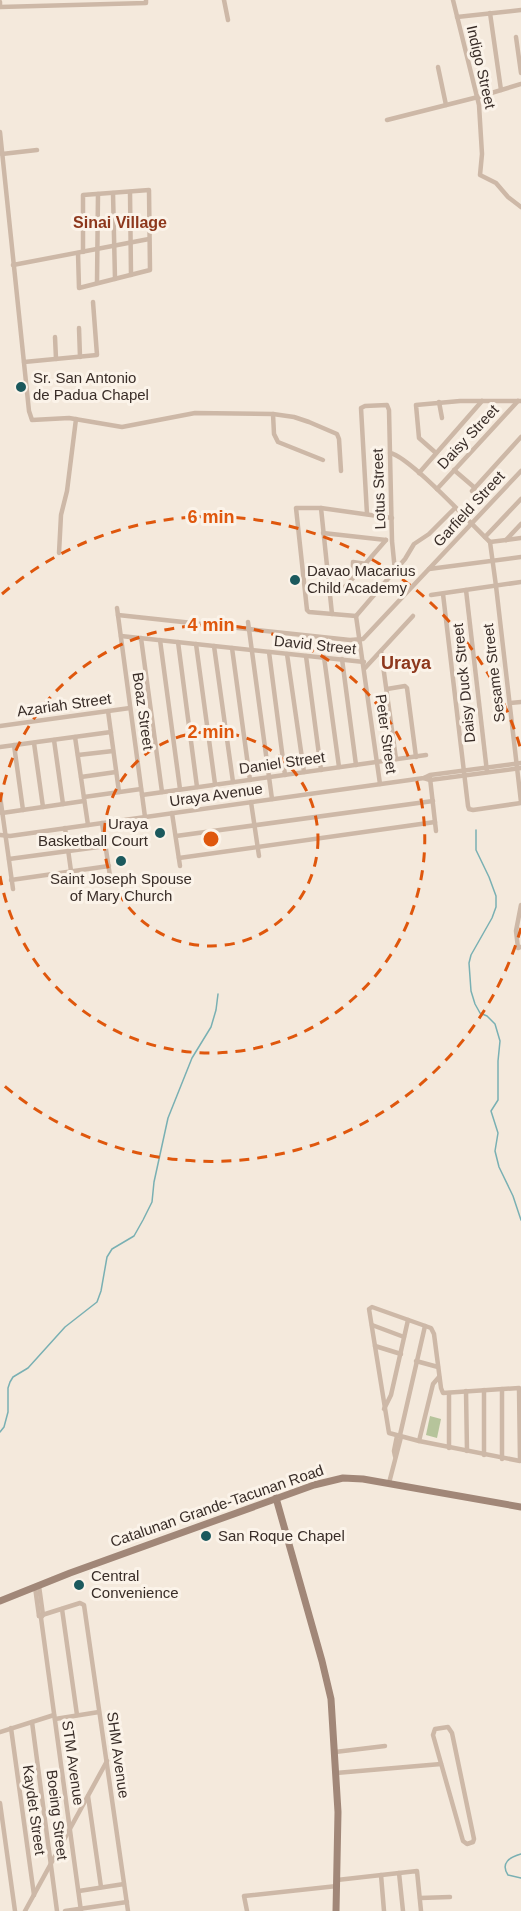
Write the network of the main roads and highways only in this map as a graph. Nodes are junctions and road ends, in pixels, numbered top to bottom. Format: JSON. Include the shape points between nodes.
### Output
{"nodes":[{"id":1,"x":276,"y":1498,"type":"junction"},
{"id":2,"x":521,"y":1507,"type":"edge"},
{"id":3,"x":0,"y":1601,"type":"edge"},
{"id":4,"x":336,"y":1911,"type":"edge"}],
"edges":[{"from":1,"to":2,"type":"main road","name":"Catalunan Grande-Tacunan Road","via":[[343,1478]]},
{"from":1,"to":3,"type":"main road","name":"Catalunan Grande-Tacunan Road"},
{"from":1,"to":4,"type":"main road","via":[[329,1688],[339,1829]]}]}
